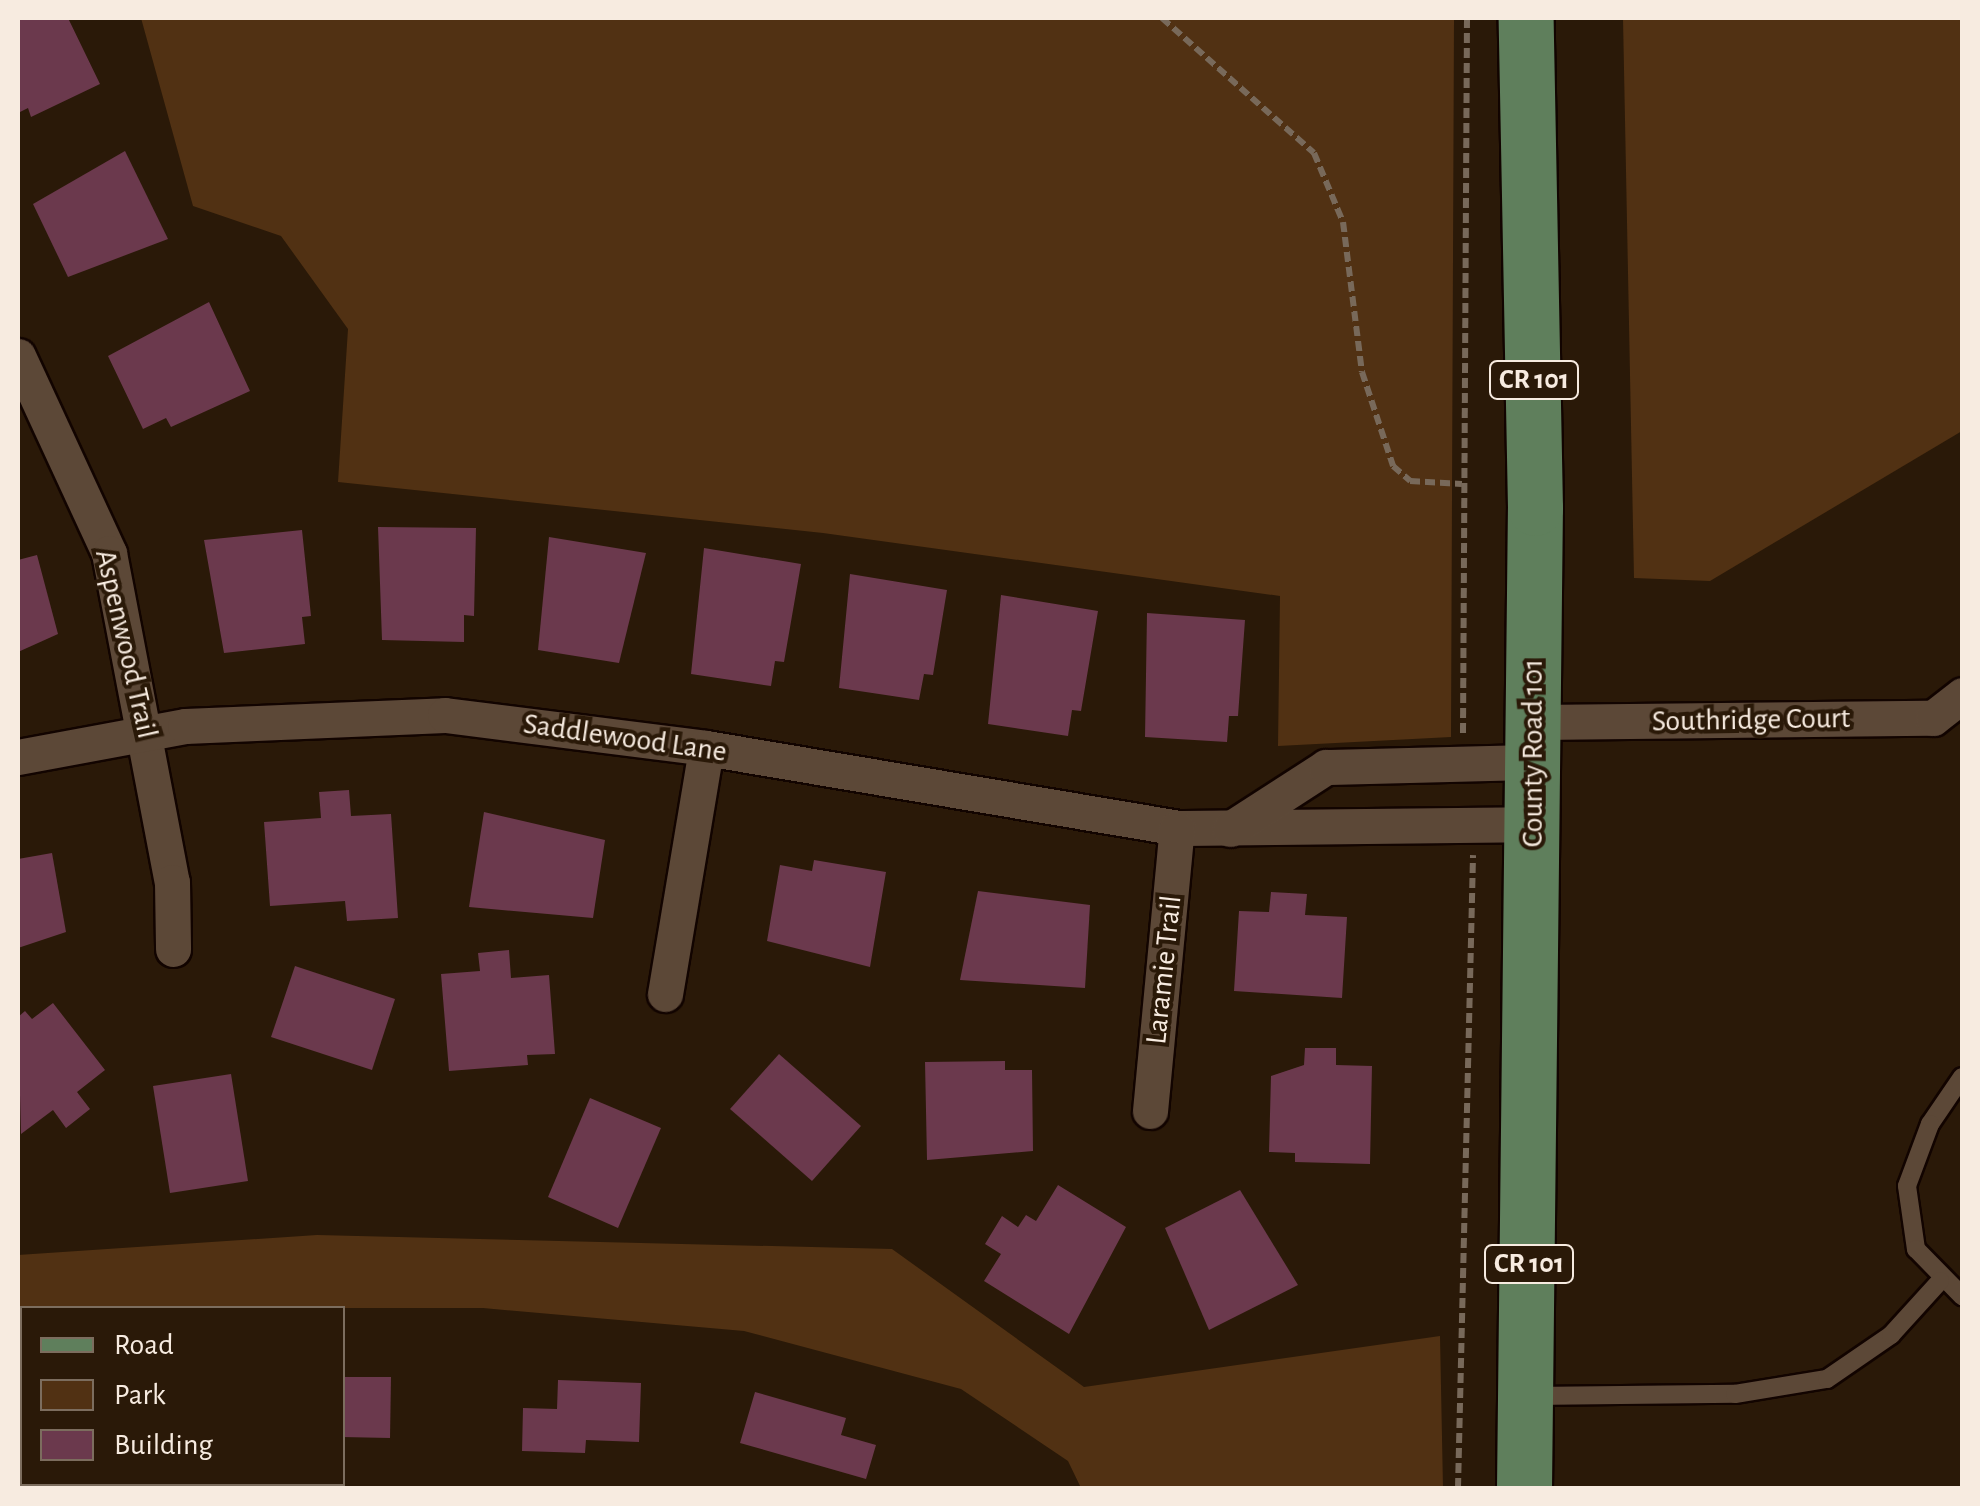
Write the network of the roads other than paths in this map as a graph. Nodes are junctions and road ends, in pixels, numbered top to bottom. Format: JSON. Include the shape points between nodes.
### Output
{"nodes":[{"id":1,"x":1526,"y":18,"type":"edge"},
{"id":2,"x":18,"y":356,"type":"edge"},
{"id":3,"x":1962,"y":696,"type":"edge"},
{"id":4,"x":147,"y":733,"type":"junction"},
{"id":5,"x":1532,"y":742,"type":"junction"},
{"id":6,"x":706,"y":748,"type":"junction"},
{"id":7,"x":18,"y":757,"type":"edge"},
{"id":8,"x":1532,"y":824,"type":"junction"},
{"id":9,"x":1177,"y":828,"type":"junction"},
{"id":10,"x":1229,"y":830,"type":"junction"},
{"id":11,"x":173,"y":949,"type":"dead end"},
{"id":12,"x":666,"y":994,"type":"dead end"},
{"id":13,"x":1962,"y":1078,"type":"edge"},
{"id":14,"x":1150,"y":1111,"type":"dead end"},
{"id":15,"x":1940,"y":1281,"type":"junction"},
{"id":16,"x":1962,"y":1296,"type":"edge"},
{"id":17,"x":1527,"y":1396,"type":"junction"},
{"id":18,"x":1524,"y":1488,"type":"edge"}],
"edges":[{"from":1,"to":5,"type":"main road","name":"County Road 101","number":"CR 101"},
{"from":2,"to":4,"type":"street","name":"Aspenwood Trail","via":[[109,553]]},
{"from":3,"to":5,"type":"street","name":"Southridge Court","via":[[1933,718]]},
{"from":4,"to":6,"type":"street","name":"Saddlewood Lane","via":[[315,715],[445,715]]},
{"from":4,"to":7,"type":"street","name":"Saddlewood Lane"},
{"from":4,"to":11,"type":"street","name":"Aspenwood Trail"},
{"from":5,"to":8,"type":"main road","name":"County Road 101","number":"CR 101"},
{"from":5,"to":10,"type":"street","via":[[1466,763],[1326,768]]},
{"from":6,"to":9,"type":"street","name":"Saddlewood Lane"},
{"from":6,"to":12,"type":"street"},
{"from":8,"to":10,"type":"street","name":"Saddlewood Lane"},
{"from":8,"to":17,"type":"main road","name":"County Road 101","number":"CR 101"},
{"from":9,"to":10,"type":"street","name":"Saddlewood Lane"},
{"from":9,"to":14,"type":"street","name":"Laramie Trail"},
{"from":13,"to":15,"type":"lane","via":[[1930,1124],[1907,1186],[1916,1249]]},
{"from":15,"to":16,"type":"lane"},
{"from":15,"to":17,"type":"lane","via":[[1891,1335],[1827,1379],[1735,1394]]},
{"from":17,"to":18,"type":"main road","name":"County Road 101","number":"CR 101"}]}
